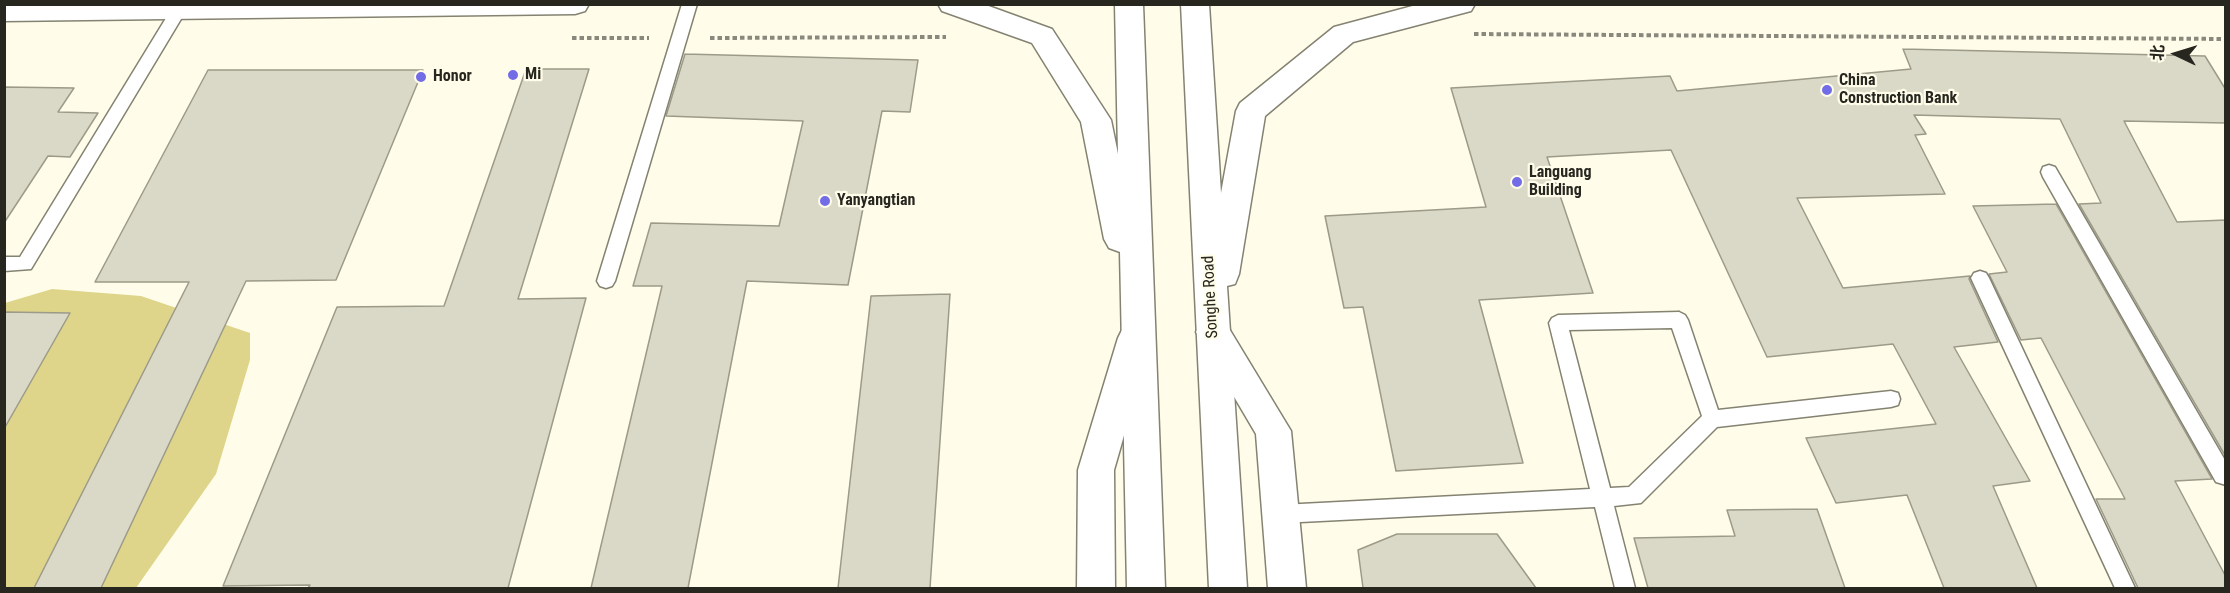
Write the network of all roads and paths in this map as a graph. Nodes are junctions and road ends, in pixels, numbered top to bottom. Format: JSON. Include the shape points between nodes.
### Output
{"nodes":[{"id":1,"x":575,"y":4,"type":"edge"},
{"id":2,"x":690,"y":4,"type":"edge"},
{"id":3,"x":952,"y":4,"type":"edge"},
{"id":4,"x":1129,"y":4,"type":"edge"},
{"id":5,"x":1195,"y":4,"type":"edge"},
{"id":6,"x":1461,"y":4,"type":"edge"},
{"id":7,"x":179,"y":9,"type":"junction"},
{"id":8,"x":4,"y":11,"type":"edge"},
{"id":9,"x":1472,"y":34,"type":"dead end"},
{"id":10,"x":2226,"y":39,"type":"edge"},
{"id":11,"x":2049,"y":172,"type":"dead end"},
{"id":12,"x":4,"y":264,"type":"edge"},
{"id":13,"x":1980,"y":278,"type":"dead end"},
{"id":14,"x":606,"y":281,"type":"dead end"},
{"id":15,"x":1139,"y":328,"type":"junction"},
{"id":16,"x":1213,"y":332,"type":"junction"},
{"id":17,"x":1891,"y":399,"type":"dead end"},
{"id":18,"x":1712,"y":419,"type":"junction"},
{"id":19,"x":2226,"y":476,"type":"edge"},
{"id":20,"x":1603,"y":497,"type":"junction"},
{"id":21,"x":1281,"y":514,"type":"junction"},
{"id":22,"x":1096,"y":588,"type":"edge"},
{"id":23,"x":1146,"y":588,"type":"edge"},
{"id":24,"x":1228,"y":588,"type":"edge"},
{"id":25,"x":1287,"y":588,"type":"edge"},
{"id":26,"x":1625,"y":588,"type":"edge"},
{"id":27,"x":2125,"y":588,"type":"edge"}],
"edges":[{"from":1,"to":7,"type":"main road"},
{"from":2,"to":14,"type":"lane"},
{"from":3,"to":15,"type":"main road","via":[[1041,36],[1096,120]]},
{"from":4,"to":15,"type":"main road"},
{"from":5,"to":16,"type":"main road","name":"Songhe Road"},
{"from":6,"to":16,"type":"main road","via":[[1344,34],[1251,111]]},
{"from":7,"to":8,"type":"main road"},
{"from":7,"to":12,"type":"lane","via":[[25,264]]},
{"from":9,"to":10,"type":"path"},
{"from":11,"to":19,"type":"lane"},
{"from":13,"to":27,"type":"lane"},
{"from":15,"to":22,"type":"main road","via":[[1096,470]]},
{"from":15,"to":23,"type":"main road"},
{"from":16,"to":21,"type":"main road","via":[[1273,431]]},
{"from":16,"to":24,"type":"main road","name":"Songhe Road"},
{"from":17,"to":18,"type":"lane"},
{"from":18,"to":20,"type":"lane","via":[[1634,496]]},
{"from":18,"to":20,"type":"lane","via":[[1679,320],[1558,323]]},
{"from":20,"to":21,"type":"lane"},
{"from":20,"to":26,"type":"lane"},
{"from":21,"to":25,"type":"main road"}]}
